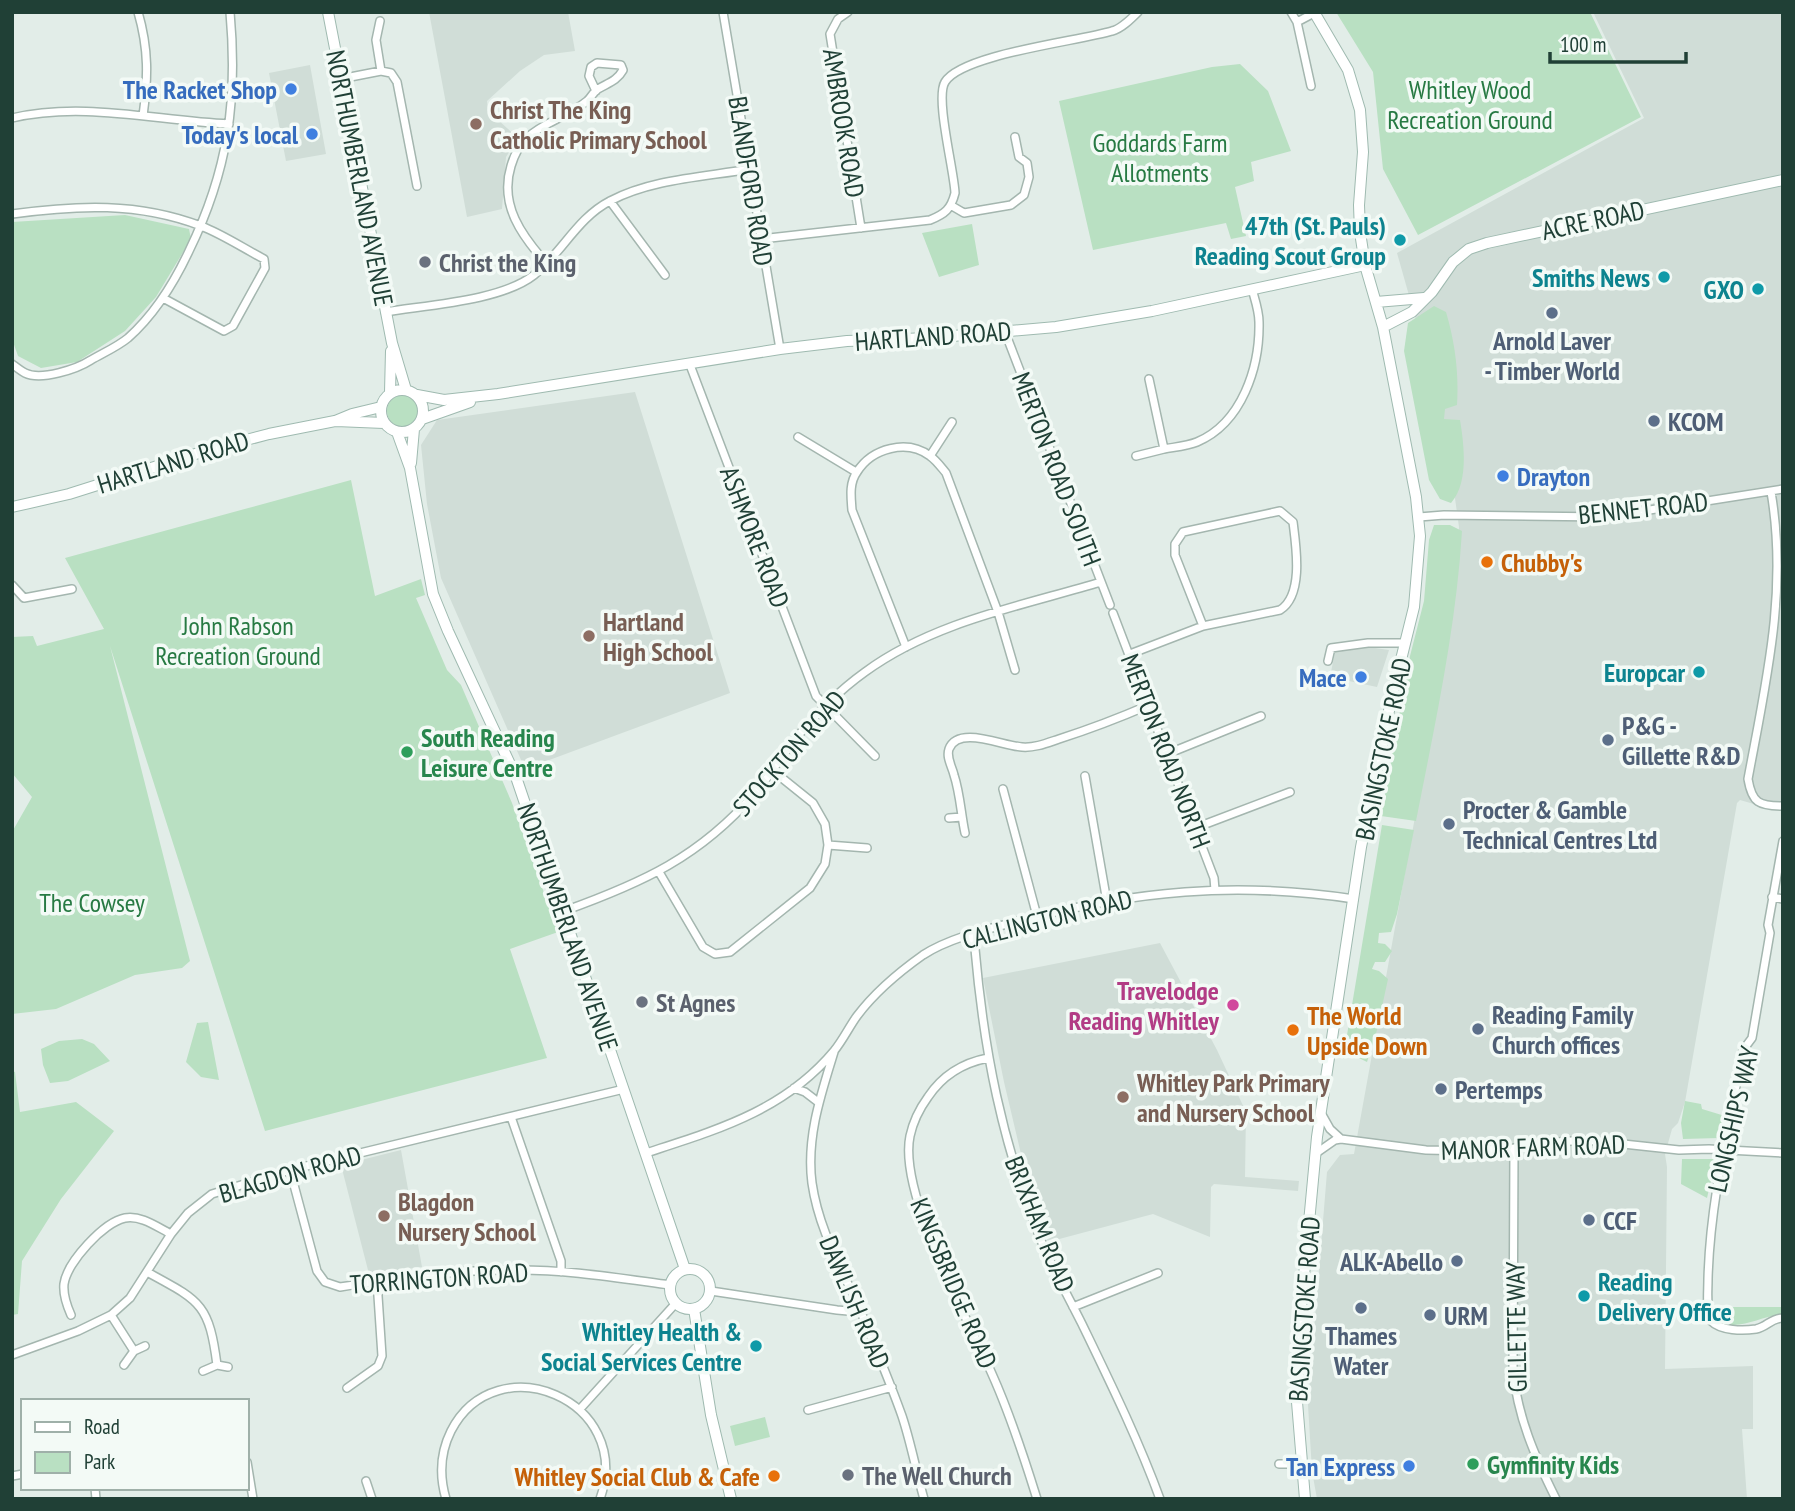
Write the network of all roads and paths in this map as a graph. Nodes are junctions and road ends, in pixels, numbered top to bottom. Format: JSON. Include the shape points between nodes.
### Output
{"nodes":[{"id":1,"x":138,"y":12,"type":"edge"},
{"id":2,"x":230,"y":12,"type":"edge"},
{"id":3,"x":328,"y":12,"type":"edge"},
{"id":4,"x":723,"y":12,"type":"edge"},
{"id":5,"x":831,"y":12,"type":"edge"},
{"id":6,"x":848,"y":12,"type":"edge"},
{"id":7,"x":1138,"y":12,"type":"edge"},
{"id":8,"x":1291,"y":12,"type":"edge"},
{"id":9,"x":1314,"y":13,"type":"edge"},
{"id":10,"x":838,"y":19,"type":"junction"},
{"id":11,"x":380,"y":21,"type":"dead end"},
{"id":12,"x":1297,"y":23,"type":"junction"},
{"id":13,"x":381,"y":71,"type":"junction"},
{"id":14,"x":340,"y":79,"type":"junction"},
{"id":15,"x":1311,"y":86,"type":"dead end"},
{"id":16,"x":596,"y":91,"type":"junction"},
{"id":17,"x":143,"y":116,"type":"junction"},
{"id":18,"x":12,"y":118,"type":"edge"},
{"id":19,"x":229,"y":124,"type":"junction"},
{"id":20,"x":1015,"y":137,"type":"dead end"},
{"id":21,"x":750,"y":169,"type":"junction"},
{"id":22,"x":1783,"y":180,"type":"edge"},
{"id":23,"x":417,"y":186,"type":"dead end"},
{"id":24,"x":610,"y":201,"type":"junction"},
{"id":25,"x":952,"y":206,"type":"junction"},
{"id":26,"x":12,"y":214,"type":"edge"},
{"id":27,"x":201,"y":226,"type":"junction"},
{"id":28,"x":860,"y":228,"type":"junction"},
{"id":29,"x":761,"y":239,"type":"junction"},
{"id":30,"x":546,"y":263,"type":"junction"},
{"id":31,"x":1365,"y":265,"type":"junction"},
{"id":32,"x":665,"y":275,"type":"dead end"},
{"id":33,"x":1252,"y":289,"type":"junction"},
{"id":34,"x":1424,"y":298,"type":"junction"},
{"id":35,"x":163,"y":299,"type":"junction"},
{"id":36,"x":1376,"y":302,"type":"junction"},
{"id":37,"x":385,"y":312,"type":"junction"},
{"id":38,"x":1383,"y":327,"type":"junction"},
{"id":39,"x":1005,"y":332,"type":"junction"},
{"id":40,"x":391,"y":343,"type":"junction"},
{"id":41,"x":780,"y":349,"type":"junction"},
{"id":42,"x":12,"y":364,"type":"edge"},
{"id":43,"x":690,"y":365,"type":"junction"},
{"id":44,"x":1149,"y":379,"type":"dead end"},
{"id":45,"x":406,"y":390,"type":"junction"},
{"id":46,"x":390,"y":392,"type":"junction"},
{"id":47,"x":498,"y":394,"type":"junction"},
{"id":48,"x":417,"y":396,"type":"junction"},
{"id":49,"x":381,"y":407,"type":"junction"},
{"id":50,"x":422,"y":419,"type":"junction"},
{"id":51,"x":335,"y":421,"type":"junction"},
{"id":52,"x":952,"y":422,"type":"dead end"},
{"id":53,"x":384,"y":424,"type":"junction"},
{"id":54,"x":414,"y":429,"type":"junction"},
{"id":55,"x":397,"y":432,"type":"junction"},
{"id":56,"x":798,"y":437,"type":"dead end"},
{"id":57,"x":1164,"y":449,"type":"junction"},
{"id":58,"x":930,"y":456,"type":"junction"},
{"id":59,"x":1136,"y":456,"type":"dead end"},
{"id":60,"x":410,"y":468,"type":"junction"},
{"id":61,"x":856,"y":472,"type":"junction"},
{"id":62,"x":1783,"y":489,"type":"edge"},
{"id":63,"x":1771,"y":492,"type":"junction"},
{"id":64,"x":12,"y":507,"type":"edge"},
{"id":65,"x":1419,"y":517,"type":"junction"},
{"id":66,"x":1101,"y":582,"type":"junction"},
{"id":67,"x":12,"y":585,"type":"edge"},
{"id":68,"x":72,"y":589,"type":"dead end"},
{"id":69,"x":1111,"y":609,"type":"joint"},
{"id":70,"x":998,"y":612,"type":"junction"},
{"id":71,"x":1203,"y":626,"type":"junction"},
{"id":72,"x":1405,"y":643,"type":"junction"},
{"id":73,"x":906,"y":647,"type":"junction"},
{"id":74,"x":1130,"y":654,"type":"junction"},
{"id":75,"x":1328,"y":661,"type":"dead end"},
{"id":76,"x":1015,"y":670,"type":"dead end"},
{"id":77,"x":825,"y":705,"type":"junction"},
{"id":78,"x":1149,"y":705,"type":"junction"},
{"id":79,"x":1261,"y":716,"type":"dead end"},
{"id":80,"x":1167,"y":754,"type":"junction"},
{"id":81,"x":875,"y":756,"type":"dead end"},
{"id":82,"x":772,"y":770,"type":"junction"},
{"id":83,"x":1085,"y":776,"type":"dead end"},
{"id":84,"x":1003,"y":789,"type":"dead end"},
{"id":85,"x":1290,"y":792,"type":"dead end"},
{"id":86,"x":1783,"y":806,"type":"edge"},
{"id":87,"x":962,"y":817,"type":"junction"},
{"id":88,"x":949,"y":818,"type":"dead end"},
{"id":89,"x":1195,"y":828,"type":"junction"},
{"id":90,"x":965,"y":833,"type":"dead end"},
{"id":91,"x":1783,"y":841,"type":"edge"},
{"id":92,"x":828,"y":845,"type":"junction"},
{"id":93,"x":867,"y":848,"type":"dead end"},
{"id":94,"x":659,"y":872,"type":"junction"},
{"id":95,"x":1214,"y":890,"type":"junction"},
{"id":96,"x":1772,"y":897,"type":"junction"},
{"id":97,"x":1354,"y":899,"type":"junction"},
{"id":98,"x":1783,"y":899,"type":"edge"},
{"id":99,"x":1107,"y":902,"type":"junction"},
{"id":100,"x":564,"y":911,"type":"junction"},
{"id":101,"x":1037,"y":916,"type":"junction"},
{"id":102,"x":970,"y":934,"type":"junction"},
{"id":103,"x":834,"y":1051,"type":"junction"},
{"id":104,"x":988,"y":1058,"type":"junction"},
{"id":105,"x":794,"y":1088,"type":"junction"},
{"id":106,"x":624,"y":1089,"type":"junction"},
{"id":107,"x":818,"y":1102,"type":"junction"},
{"id":108,"x":1321,"y":1113,"type":"junction"},
{"id":109,"x":512,"y":1117,"type":"junction"},
{"id":110,"x":1341,"y":1139,"type":"junction"},
{"id":111,"x":1514,"y":1148,"type":"junction"},
{"id":112,"x":1724,"y":1151,"type":"junction"},
{"id":113,"x":646,"y":1153,"type":"junction"},
{"id":114,"x":1783,"y":1153,"type":"edge"},
{"id":115,"x":1315,"y":1154,"type":"junction"},
{"id":116,"x":290,"y":1170,"type":"junction"},
{"id":117,"x":171,"y":1234,"type":"junction"},
{"id":118,"x":685,"y":1269,"type":"junction"},
{"id":119,"x":147,"y":1272,"type":"junction"},
{"id":120,"x":561,"y":1272,"type":"junction"},
{"id":121,"x":1158,"y":1273,"type":"dead end"},
{"id":122,"x":377,"y":1281,"type":"junction"},
{"id":123,"x":670,"y":1285,"type":"junction"},
{"id":124,"x":711,"y":1291,"type":"junction"},
{"id":125,"x":676,"y":1303,"type":"junction"},
{"id":126,"x":859,"y":1307,"type":"junction"},
{"id":127,"x":1073,"y":1307,"type":"junction"},
{"id":128,"x":694,"y":1309,"type":"junction"},
{"id":129,"x":71,"y":1315,"type":"dead end"},
{"id":130,"x":111,"y":1315,"type":"junction"},
{"id":131,"x":1783,"y":1318,"type":"edge"},
{"id":132,"x":145,"y":1346,"type":"dead end"},
{"id":133,"x":134,"y":1350,"type":"junction"},
{"id":134,"x":12,"y":1355,"type":"edge"},
{"id":135,"x":124,"y":1366,"type":"dead end"},
{"id":136,"x":217,"y":1366,"type":"junction"},
{"id":137,"x":228,"y":1367,"type":"dead end"},
{"id":138,"x":203,"y":1371,"type":"dead end"},
{"id":139,"x":891,"y":1387,"type":"junction"},
{"id":140,"x":347,"y":1388,"type":"dead end"},
{"id":141,"x":580,"y":1409,"type":"junction"},
{"id":142,"x":808,"y":1410,"type":"dead end"},
{"id":143,"x":1279,"y":1464,"type":"dead end"},
{"id":144,"x":1301,"y":1464,"type":"junction"},
{"id":145,"x":248,"y":1468,"type":"edge"},
{"id":146,"x":366,"y":1481,"type":"dead end"},
{"id":147,"x":443,"y":1498,"type":"edge"},
{"id":148,"x":253,"y":1499,"type":"edge"},
{"id":149,"x":372,"y":1499,"type":"edge"},
{"id":150,"x":600,"y":1499,"type":"edge"},
{"id":151,"x":731,"y":1499,"type":"edge"},
{"id":152,"x":924,"y":1499,"type":"edge"},
{"id":153,"x":1037,"y":1499,"type":"edge"},
{"id":154,"x":1160,"y":1499,"type":"edge"},
{"id":155,"x":1305,"y":1499,"type":"edge"},
{"id":156,"x":1556,"y":1499,"type":"edge"}],
"edges":[{"from":1,"to":17,"type":"street","via":[[149,75]]},
{"from":2,"to":19,"type":"street","via":[[233,96]]},
{"from":3,"to":14,"type":"street","name":"NORTHUMBERLAND AVENUE"},
{"from":4,"to":21,"type":"street","name":"BLANDFORD ROAD"},
{"from":5,"to":10,"type":"street","name":"AMBROOK ROAD"},
{"from":6,"to":10,"type":"street","name":"AMBROOK ROAD"},
{"from":7,"to":25,"type":"street","via":[[1115,31],[1040,44],[961,68],[945,82],[941,101],[954,180]]},
{"from":8,"to":12,"type":"street"},
{"from":9,"to":12,"type":"street","name":"BASINGSTOKE ROAD"},
{"from":9,"to":31,"type":"street","name":"BASINGSTOKE ROAD","via":[[1348,70],[1360,110],[1359,205]]},
{"from":10,"to":28,"type":"street","name":"AMBROOK ROAD","via":[[830,34],[831,46]]},
{"from":11,"to":13,"type":"street","via":[[376,40]]},
{"from":12,"to":15,"type":"street"},
{"from":13,"to":14,"type":"street"},
{"from":13,"to":23,"type":"street","via":[[391,73],[397,82]]},
{"from":14,"to":37,"type":"street","name":"NORTHUMBERLAND AVENUE"},
{"from":16,"to":16,"type":"street","via":[[589,76],[591,67],[597,63],[621,65],[620,75]]},
{"from":16,"to":30,"type":"street","via":[[588,101],[525,139],[515,154],[508,191],[514,219]]},
{"from":17,"to":18,"type":"street","via":[[71,109]]},
{"from":17,"to":19,"type":"street"},
{"from":19,"to":27,"type":"street","via":[[220,174]]},
{"from":20,"to":25,"type":"street","via":[[1019,157],[1027,163],[1024,195],[1011,205],[964,213]]},
{"from":21,"to":24,"type":"street","via":[[642,188]]},
{"from":21,"to":29,"type":"street","name":"BLANDFORD ROAD"},
{"from":22,"to":34,"type":"street","name":"ACRE ROAD","via":[[1487,243],[1469,249],[1453,262]]},
{"from":24,"to":30,"type":"street","via":[[586,217]]},
{"from":24,"to":32,"type":"street"},
{"from":25,"to":28,"type":"street","name":"AMBROOK ROAD","via":[[930,220]]},
{"from":26,"to":27,"type":"street","via":[[105,206]]},
{"from":27,"to":35,"type":"street"},
{"from":27,"to":35,"type":"street","via":[[264,259],[265,268],[233,326],[224,331]]},
{"from":28,"to":29,"type":"street","name":"AMBROOK ROAD"},
{"from":29,"to":41,"type":"street","name":"BLANDFORD ROAD"},
{"from":30,"to":37,"type":"street","via":[[533,276],[503,292]]},
{"from":31,"to":33,"type":"street","name":"HARTLAND ROAD"},
{"from":31,"to":36,"type":"street","name":"BASINGSTOKE ROAD"},
{"from":33,"to":39,"type":"street","name":"HARTLAND ROAD","via":[[1152,311]]},
{"from":33,"to":57,"type":"street","via":[[1259,318],[1258,351],[1237,407],[1223,424],[1197,442]]},
{"from":34,"to":36,"type":"street"},
{"from":34,"to":38,"type":"street","name":"ACRE ROAD","via":[[1412,312]]},
{"from":35,"to":42,"type":"street","via":[[127,338],[83,366],[57,374],[27,374]]},
{"from":36,"to":38,"type":"street","name":"BASINGSTOKE ROAD"},
{"from":37,"to":40,"type":"street","name":"NORTHUMBERLAND AVENUE"},
{"from":38,"to":65,"type":"street","name":"BASINGSTOKE ROAD"},
{"from":39,"to":41,"type":"street","name":"HARTLAND ROAD"},
{"from":39,"to":66,"type":"street","name":"MERTON ROAD SOUTH"},
{"from":40,"to":45,"type":"street","name":"NORTHUMBERLAND AVENUE"},
{"from":40,"to":46,"type":"street","name":"NORTHUMBERLAND AVENUE"},
{"from":41,"to":43,"type":"street","name":"HARTLAND ROAD"},
{"from":43,"to":47,"type":"street","name":"HARTLAND ROAD"},
{"from":43,"to":77,"type":"street","name":"ASHMORE ROAD","via":[[816,696]]},
{"from":44,"to":57,"type":"street"},
{"from":45,"to":46,"type":"street"},
{"from":45,"to":48,"type":"street"},
{"from":46,"to":49,"type":"street"},
{"from":47,"to":48,"type":"street","name":"HARTLAND ROAD","via":[[444,400]]},
{"from":47,"to":50,"type":"street","name":"HARTLAND ROAD"},
{"from":48,"to":50,"type":"street","via":[[423,403]]},
{"from":49,"to":51,"type":"street","name":"HARTLAND ROAD"},
{"from":49,"to":53,"type":"street"},
{"from":50,"to":54,"type":"street"},
{"from":51,"to":53,"type":"street","name":"HARTLAND ROAD"},
{"from":51,"to":64,"type":"street","name":"HARTLAND ROAD","via":[[257,437]]},
{"from":52,"to":58,"type":"street"},
{"from":53,"to":55,"type":"street"},
{"from":54,"to":55,"type":"street"},
{"from":54,"to":60,"type":"street","name":"NORTHUMBERLAND AVENUE"},
{"from":55,"to":60,"type":"street","name":"NORTHUMBERLAND AVENUE"},
{"from":56,"to":61,"type":"street"},
{"from":57,"to":59,"type":"street"},
{"from":58,"to":61,"type":"street","via":[[913,448],[893,447],[873,456]]},
{"from":58,"to":70,"type":"street","via":[[946,473]]},
{"from":60,"to":100,"type":"street","name":"NORTHUMBERLAND AVENUE","via":[[433,594],[516,777]]},
{"from":61,"to":73,"type":"street","via":[[850,491],[852,510]]},
{"from":62,"to":63,"type":"street","name":"BENNET ROAD"},
{"from":63,"to":65,"type":"street","name":"BENNET ROAD","via":[[1605,517]]},
{"from":63,"to":86,"type":"street","via":[[1779,560],[1777,607],[1748,779],[1757,802]]},
{"from":65,"to":72,"type":"street","name":"BASINGSTOKE ROAD","via":[[1414,607]]},
{"from":66,"to":69,"type":"street","name":"MERTON ROAD SOUTH"},
{"from":66,"to":70,"type":"street","name":"STOCKTON ROAD"},
{"from":67,"to":68,"type":"street","via":[[24,598]]},
{"from":69,"to":74,"type":"street","name":"MERTON ROAD NORTH"},
{"from":70,"to":73,"type":"street","name":"STOCKTON ROAD"},
{"from":70,"to":76,"type":"street"},
{"from":71,"to":71,"type":"street","via":[[1175,555],[1175,544],[1183,532],[1280,511],[1293,522],[1297,558],[1293,596],[1285,607]]},
{"from":71,"to":74,"type":"street"},
{"from":72,"to":75,"type":"street","via":[[1331,648]]},
{"from":72,"to":97,"type":"street","name":"BASINGSTOKE ROAD"},
{"from":73,"to":77,"type":"street","name":"STOCKTON ROAD","via":[[865,671]]},
{"from":74,"to":78,"type":"street","name":"MERTON ROAD NORTH"},
{"from":77,"to":81,"type":"street","name":"ASHMORE ROAD"},
{"from":77,"to":82,"type":"street","name":"STOCKTON ROAD"},
{"from":78,"to":80,"type":"street","name":"MERTON ROAD NORTH"},
{"from":78,"to":87,"type":"street","via":[[1035,747],[972,736],[954,741],[949,761]]},
{"from":79,"to":80,"type":"street"},
{"from":80,"to":89,"type":"street","name":"MERTON ROAD NORTH"},
{"from":82,"to":92,"type":"street","via":[[813,803],[825,824]]},
{"from":82,"to":94,"type":"street","name":"STOCKTON ROAD","via":[[723,827]]},
{"from":83,"to":99,"type":"street"},
{"from":84,"to":101,"type":"street"},
{"from":85,"to":89,"type":"street"},
{"from":87,"to":88,"type":"street"},
{"from":87,"to":90,"type":"street"},
{"from":89,"to":95,"type":"street","name":"MERTON ROAD NORTH","via":[[1214,878]]},
{"from":91,"to":96,"type":"street","name":"LONGSHIPS WAY"},
{"from":92,"to":93,"type":"street"},
{"from":92,"to":94,"type":"street","via":[[825,864],[810,888],[730,952],[715,954],[703,947]]},
{"from":94,"to":100,"type":"street","name":"STOCKTON ROAD"},
{"from":95,"to":97,"type":"street","name":"CALLINGTON ROAD","via":[[1279,890]]},
{"from":95,"to":99,"type":"street","name":"CALLINGTON ROAD"},
{"from":96,"to":98,"type":"street"},
{"from":96,"to":112,"type":"street","name":"LONGSHIPS WAY","via":[[1752,1038],[1743,1050]]},
{"from":97,"to":108,"type":"street","name":"BASINGSTOKE ROAD"},
{"from":99,"to":101,"type":"street","name":"CALLINGTON ROAD"},
{"from":100,"to":106,"type":"street","name":"NORTHUMBERLAND AVENUE"},
{"from":101,"to":102,"type":"street","name":"CALLINGTON ROAD"},
{"from":102,"to":103,"type":"street","name":"CALLINGTON ROAD","via":[[925,954],[874,994]]},
{"from":102,"to":104,"type":"street","name":"BRIXHAM ROAD"},
{"from":103,"to":105,"type":"street","name":"CALLINGTON ROAD"},
{"from":103,"to":107,"type":"street","name":"DAWLISH ROAD"},
{"from":104,"to":127,"type":"street","name":"BRIXHAM ROAD","via":[[1017,1175]]},
{"from":104,"to":153,"type":"street","name":"KINGSBRIDGE ROAD","via":[[968,1062],[937,1083],[920,1108],[910,1136],[909,1167],[934,1247],[994,1377]]},
{"from":105,"to":107,"type":"street"},
{"from":105,"to":113,"type":"street","name":"CALLINGTON ROAD","via":[[734,1124]]},
{"from":106,"to":109,"type":"street","name":"BLAGDON ROAD"},
{"from":106,"to":113,"type":"street","name":"NORTHUMBERLAND AVENUE"},
{"from":107,"to":126,"type":"street","name":"DAWLISH ROAD","via":[[812,1181],[822,1226]]},
{"from":108,"to":110,"type":"street"},
{"from":108,"to":115,"type":"street","name":"BASINGSTOKE ROAD"},
{"from":109,"to":116,"type":"street","name":"BLAGDON ROAD"},
{"from":109,"to":120,"type":"street"},
{"from":110,"to":111,"type":"street","name":"MANOR FARM ROAD","via":[[1426,1150]]},
{"from":110,"to":115,"type":"street"},
{"from":111,"to":112,"type":"street","name":"MANOR FARM ROAD","via":[[1586,1140]]},
{"from":111,"to":156,"type":"street","name":"GILLETTE WAY","via":[[1515,1393],[1526,1436]]},
{"from":112,"to":114,"type":"street","name":"MANOR FARM ROAD"},
{"from":112,"to":131,"type":"street","name":"LONGSHIPS WAY","via":[[1710,1234],[1711,1321],[1722,1328],[1758,1329],[1774,1318]]},
{"from":113,"to":118,"type":"street","name":"NORTHUMBERLAND AVENUE"},
{"from":115,"to":144,"type":"street","name":"BASINGSTOKE ROAD","via":[[1299,1351]]},
{"from":116,"to":117,"type":"street","name":"BLAGDON ROAD","via":[[212,1194]]},
{"from":116,"to":122,"type":"street","name":"TORRINGTON ROAD","via":[[317,1270],[325,1282],[341,1287]]},
{"from":117,"to":119,"type":"street","name":"BLAGDON ROAD"},
{"from":117,"to":129,"type":"street","via":[[140,1219],[112,1223],[74,1262],[64,1283]]},
{"from":118,"to":123,"type":"street"},
{"from":118,"to":124,"type":"street","via":[[704,1273]]},
{"from":119,"to":130,"type":"street","name":"BLAGDON ROAD","via":[[130,1298]]},
{"from":119,"to":136,"type":"street","via":[[189,1295],[204,1310],[213,1332]]},
{"from":120,"to":122,"type":"street","name":"TORRINGTON ROAD","via":[[459,1271]]},
{"from":120,"to":123,"type":"street","name":"TORRINGTON ROAD"},
{"from":121,"to":127,"type":"street"},
{"from":122,"to":140,"type":"street","via":[[382,1356],[378,1366]]},
{"from":123,"to":125,"type":"street"},
{"from":124,"to":126,"type":"street","via":[[837,1310]]},
{"from":124,"to":128,"type":"street","via":[[705,1303]]},
{"from":125,"to":128,"type":"street"},
{"from":125,"to":141,"type":"street"},
{"from":126,"to":139,"type":"street","name":"DAWLISH ROAD"},
{"from":127,"to":154,"type":"street","name":"BRIXHAM ROAD"},
{"from":128,"to":151,"type":"street","via":[[711,1415]]},
{"from":130,"to":133,"type":"street"},
{"from":130,"to":134,"type":"street","name":"BLAGDON ROAD"},
{"from":132,"to":133,"type":"street"},
{"from":133,"to":135,"type":"street"},
{"from":136,"to":137,"type":"street"},
{"from":136,"to":138,"type":"street"},
{"from":139,"to":142,"type":"street"},
{"from":139,"to":152,"type":"street","name":"DAWLISH ROAD"},
{"from":141,"to":147,"type":"street","via":[[554,1393],[525,1387],[501,1390],[476,1402],[457,1420],[444,1445]]},
{"from":141,"to":150,"type":"street","via":[[603,1446],[606,1469]]},
{"from":143,"to":144,"type":"street"},
{"from":144,"to":155,"type":"street","name":"BASINGSTOKE ROAD"},
{"from":145,"to":148,"type":"street"},
{"from":146,"to":149,"type":"street"}]}
